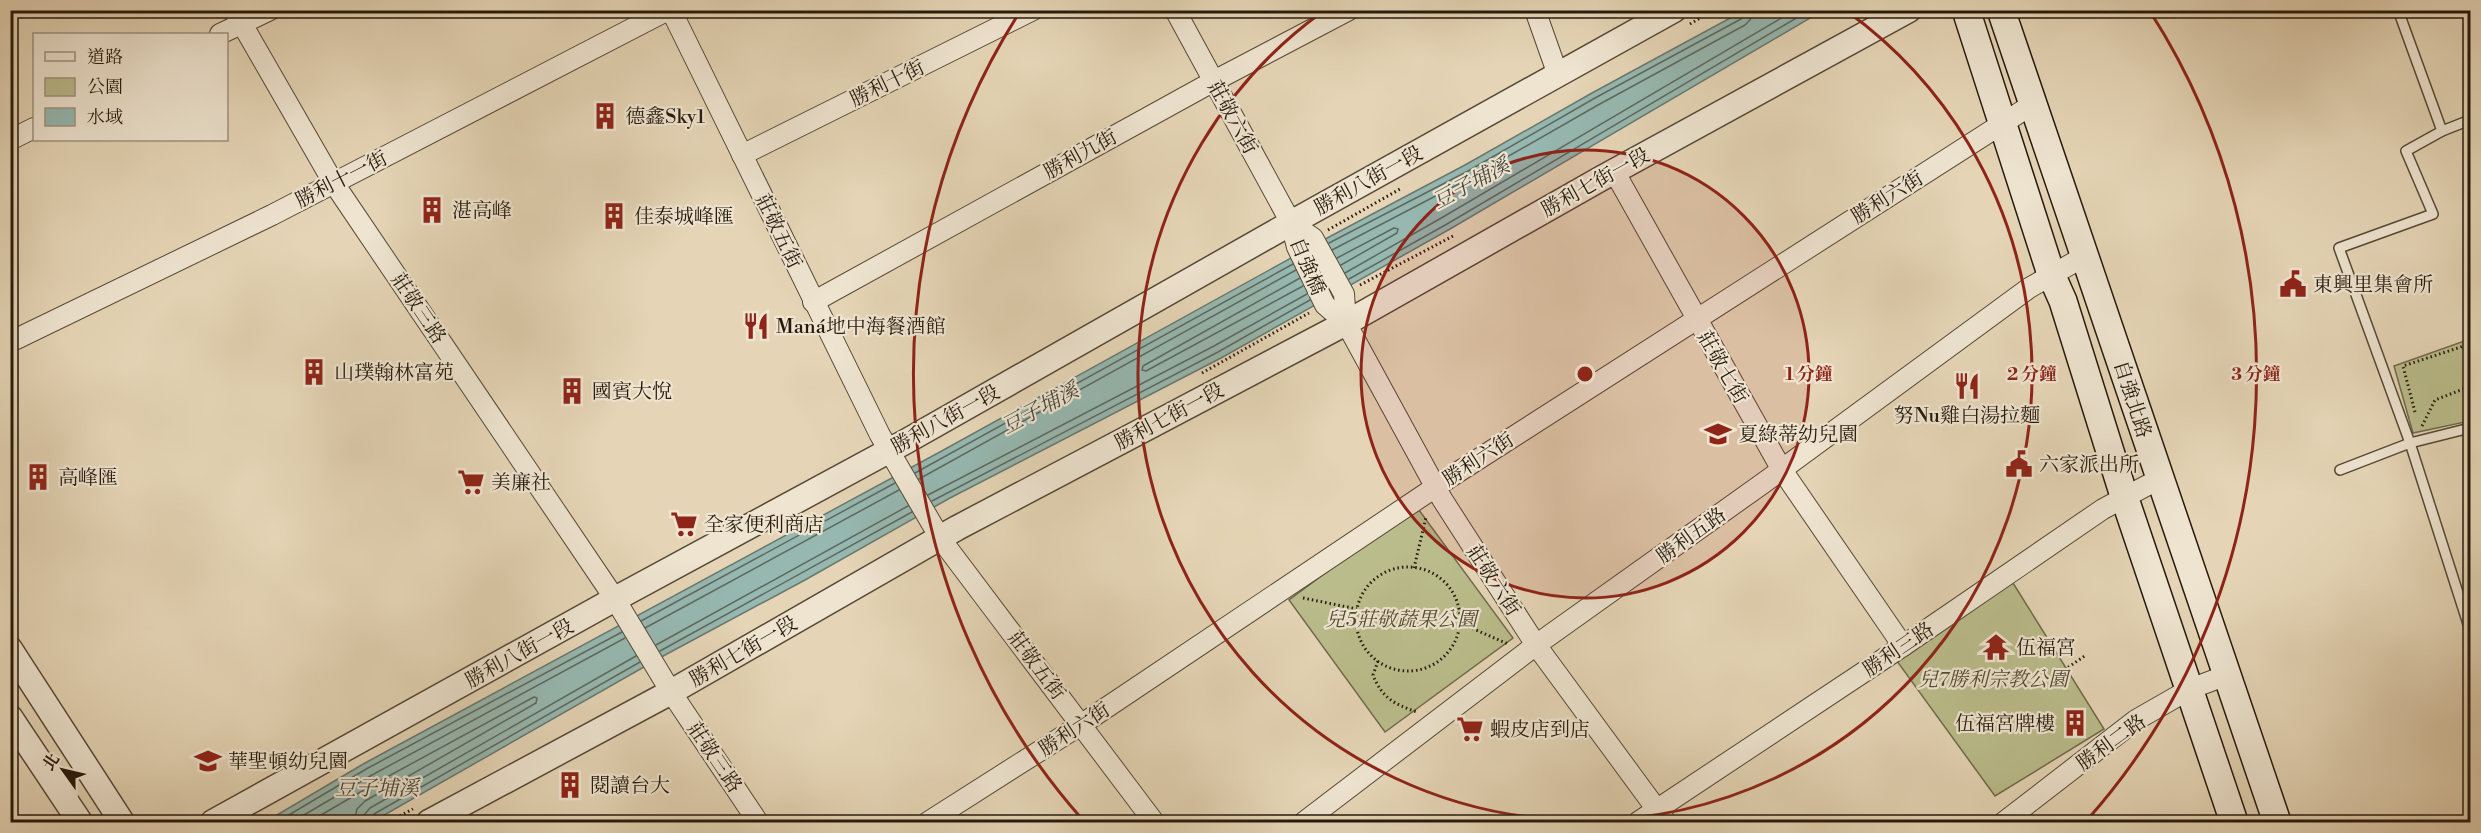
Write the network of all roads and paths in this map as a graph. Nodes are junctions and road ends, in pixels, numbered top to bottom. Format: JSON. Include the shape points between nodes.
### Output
{"nodes":[{"id":1,"x":270,"y":10,"type":"edge"},
{"id":2,"x":670,"y":10,"type":"edge"},
{"id":3,"x":1033,"y":10,"type":"edge"},
{"id":4,"x":1175,"y":10,"type":"edge"},
{"id":5,"x":1349,"y":10,"type":"edge"},
{"id":6,"x":1535,"y":10,"type":"edge"},
{"id":7,"x":1674,"y":10,"type":"edge"},
{"id":8,"x":1909,"y":10,"type":"edge"},
{"id":9,"x":1966,"y":10,"type":"edge"},
{"id":10,"x":2001,"y":10,"type":"edge"},
{"id":11,"x":2398,"y":10,"type":"edge"},
{"id":12,"x":237,"y":17,"type":"edge"},
{"id":13,"x":221,"y":33,"type":"edge"},
{"id":14,"x":1558,"y":75,"type":"junction"},
{"id":15,"x":1214,"y":81,"type":"junction"},
{"id":16,"x":2033,"y":104,"type":"junction"},
{"id":17,"x":2470,"y":120,"type":"edge"},
{"id":18,"x":2002,"y":123,"type":"junction"},
{"id":19,"x":33,"y":128,"type":"edge"},
{"id":20,"x":2442,"y":131,"type":"junction"},
{"id":21,"x":10,"y":140,"type":"edge"},
{"id":22,"x":742,"y":155,"type":"junction"},
{"id":23,"x":1614,"y":171,"type":"junction"},
{"id":24,"x":333,"y":182,"type":"junction"},
{"id":25,"x":1291,"y":223,"type":"junction"},
{"id":26,"x":1305,"y":242,"type":"junction"},
{"id":27,"x":2085,"y":256,"type":"junction"},
{"id":28,"x":2051,"y":274,"type":"junction"},
{"id":29,"x":813,"y":302,"type":"junction"},
{"id":30,"x":1695,"y":319,"type":"junction"},
{"id":31,"x":1346,"y":323,"type":"junction"},
{"id":32,"x":10,"y":342,"type":"edge"},
{"id":33,"x":2470,"y":344,"type":"edge"},
{"id":34,"x":2470,"y":378,"type":"edge"},
{"id":35,"x":2470,"y":428,"type":"edge"},
{"id":36,"x":2410,"y":443,"type":"junction"},
{"id":37,"x":888,"y":451,"type":"junction"},
{"id":38,"x":1782,"y":470,"type":"junction"},
{"id":39,"x":2340,"y":470,"type":"dead end"},
{"id":40,"x":2159,"y":479,"type":"junction"},
{"id":41,"x":1435,"y":487,"type":"junction"},
{"id":42,"x":2124,"y":496,"type":"junction"},
{"id":43,"x":1428,"y":507,"type":"dead end"},
{"id":44,"x":939,"y":538,"type":"junction"},
{"id":45,"x":1414,"y":568,"type":"junction"},
{"id":46,"x":1278,"y":592,"type":"junction"},
{"id":47,"x":615,"y":598,"type":"junction"},
{"id":48,"x":1356,"y":609,"type":"junction"},
{"id":49,"x":1460,"y":623,"type":"junction"},
{"id":50,"x":2468,"y":624,"type":"dead end"},
{"id":51,"x":1508,"y":644,"type":"dead end"},
{"id":52,"x":1536,"y":645,"type":"junction"},
{"id":53,"x":1903,"y":646,"type":"junction"},
{"id":54,"x":10,"y":649,"type":"edge"},
{"id":55,"x":2086,"y":655,"type":"dead end"},
{"id":56,"x":1378,"y":661,"type":"junction"},
{"id":57,"x":2057,"y":675,"type":"dead end"},
{"id":58,"x":2227,"y":675,"type":"junction"},
{"id":59,"x":2190,"y":689,"type":"junction"},
{"id":60,"x":671,"y":692,"type":"junction"},
{"id":61,"x":1419,"y":713,"type":"dead end"},
{"id":62,"x":10,"y":717,"type":"edge"},
{"id":63,"x":1082,"y":724,"type":"junction"},
{"id":64,"x":1661,"y":816,"type":"edge"},
{"id":65,"x":80,"y":822,"type":"edge"},
{"id":66,"x":122,"y":822,"type":"edge"},
{"id":67,"x":213,"y":822,"type":"edge"},
{"id":68,"x":429,"y":822,"type":"edge"},
{"id":69,"x":758,"y":822,"type":"edge"},
{"id":70,"x":928,"y":822,"type":"edge"},
{"id":71,"x":1154,"y":822,"type":"edge"},
{"id":72,"x":1304,"y":822,"type":"edge"},
{"id":73,"x":1638,"y":822,"type":"edge"},
{"id":74,"x":2004,"y":822,"type":"edge"},
{"id":75,"x":2234,"y":822,"type":"edge"},
{"id":76,"x":2277,"y":822,"type":"edge"}],
"edges":[{"from":1,"to":12,"type":"street"},
{"from":2,"to":22,"type":"street","name":"莊敬五街"},
{"from":2,"to":24,"type":"street","name":"勝利十一街"},
{"from":3,"to":22,"type":"street","name":"勝利十街"},
{"from":4,"to":15,"type":"street","name":"莊敬六街"},
{"from":5,"to":15,"type":"street","name":"勝利九街"},
{"from":6,"to":14,"type":"street"},
{"from":7,"to":14,"type":"street","name":"勝利八街一段"},
{"from":8,"to":23,"type":"street","name":"勝利七街一段"},
{"from":9,"to":18,"type":"main road","name":"自強北路"},
{"from":10,"to":16,"type":"main road","name":"自強北路"},
{"from":11,"to":20,"type":"lane"},
{"from":12,"to":13,"type":"street"},
{"from":12,"to":24,"type":"street","name":"莊敬三路"},
{"from":14,"to":25,"type":"street","name":"勝利八街一段"},
{"from":15,"to":25,"type":"street","name":"莊敬六街"},
{"from":15,"to":29,"type":"street","name":"勝利九街"},
{"from":16,"to":18,"type":"street","name":"勝利六街"},
{"from":16,"to":27,"type":"main road","name":"自強北路"},
{"from":17,"to":20,"type":"lane"},
{"from":18,"to":28,"type":"main road","name":"自強北路"},
{"from":18,"to":30,"type":"street","name":"勝利六街"},
{"from":19,"to":21,"type":"street"},
{"from":20,"to":36,"type":"lane","via":[[2406,151],[2433,214],[2339,248]]},
{"from":22,"to":29,"type":"street","name":"莊敬五街"},
{"from":23,"to":30,"type":"street","name":"莊敬七街"},
{"from":23,"to":31,"type":"street","name":"勝利七街一段"},
{"from":24,"to":32,"type":"street","name":"勝利十一街"},
{"from":24,"to":47,"type":"street","name":"莊敬三路"},
{"from":25,"to":26,"type":"street","name":"自強橋"},
{"from":25,"to":37,"type":"street","name":"勝利八街一段"},
{"from":26,"to":31,"type":"street","name":"自強橋","via":[[1325,305]]},
{"from":26,"to":31,"type":"street","name":"自強橋","via":[[1344,294]]},
{"from":27,"to":28,"type":"street","name":"勝利五路"},
{"from":27,"to":40,"type":"main road","name":"自強北路"},
{"from":28,"to":38,"type":"street","name":"勝利五路"},
{"from":28,"to":42,"type":"main road","name":"自強北路"},
{"from":29,"to":37,"type":"street","name":"莊敬五街"},
{"from":30,"to":38,"type":"street","name":"莊敬七街"},
{"from":30,"to":41,"type":"street","name":"勝利六街"},
{"from":31,"to":41,"type":"street","name":"莊敬六街"},
{"from":31,"to":44,"type":"street","name":"勝利七街一段"},
{"from":33,"to":34,"type":"path","via":[[2403,366],[2420,430],[2435,399],[2466,388]]},
{"from":35,"to":36,"type":"lane"},
{"from":36,"to":39,"type":"lane"},
{"from":36,"to":50,"type":"lane"},
{"from":37,"to":44,"type":"street","name":"莊敬五街"},
{"from":37,"to":47,"type":"street","name":"勝利八街一段"},
{"from":38,"to":52,"type":"street","name":"勝利五路"},
{"from":38,"to":53,"type":"street","name":"莊敬七街"},
{"from":40,"to":42,"type":"street","name":"勝利三路"},
{"from":40,"to":58,"type":"main road","name":"自強北路"},
{"from":41,"to":46,"type":"street","name":"勝利六街"},
{"from":41,"to":52,"type":"street","name":"莊敬六街"},
{"from":42,"to":53,"type":"street","name":"勝利三路"},
{"from":42,"to":59,"type":"main road","name":"自強北路"},
{"from":43,"to":45,"type":"path"},
{"from":44,"to":60,"type":"street","name":"勝利七街一段"},
{"from":44,"to":63,"type":"street","name":"莊敬五街"},
{"from":45,"to":48,"type":"path","via":[[1389,570],[1374,579]]},
{"from":45,"to":49,"type":"path","via":[[1439,576],[1451,589]]},
{"from":46,"to":48,"type":"path"},
{"from":46,"to":63,"type":"street","name":"勝利六街"},
{"from":47,"to":60,"type":"street","name":"莊敬三路"},
{"from":47,"to":67,"type":"street","name":"勝利八街一段"},
{"from":48,"to":56,"type":"path","via":[[1361,642]]},
{"from":49,"to":51,"type":"path"},
{"from":49,"to":56,"type":"path","via":[[1456,639],[1434,664],[1401,671]]},
{"from":52,"to":64,"type":"street","name":"莊敬六街"},
{"from":52,"to":72,"type":"street","name":"勝利五路"},
{"from":53,"to":64,"type":"street","name":"勝利三路"},
{"from":54,"to":66,"type":"street"},
{"from":55,"to":57,"type":"path"},
{"from":56,"to":61,"type":"path","via":[[1373,675],[1380,692]]},
{"from":58,"to":59,"type":"street","name":"勝利二路"},
{"from":58,"to":76,"type":"main road","name":"自強北路"},
{"from":59,"to":74,"type":"street","name":"勝利二路","via":[[2136,720]]},
{"from":59,"to":75,"type":"main road","name":"自強北路"},
{"from":60,"to":68,"type":"street","name":"勝利七街一段"},
{"from":60,"to":69,"type":"street","name":"莊敬三路"},
{"from":62,"to":65,"type":"street"},
{"from":63,"to":70,"type":"street","name":"勝利六街"},
{"from":63,"to":71,"type":"street","name":"莊敬五街"},
{"from":64,"to":73,"type":"street","name":"勝利三路"}]}
